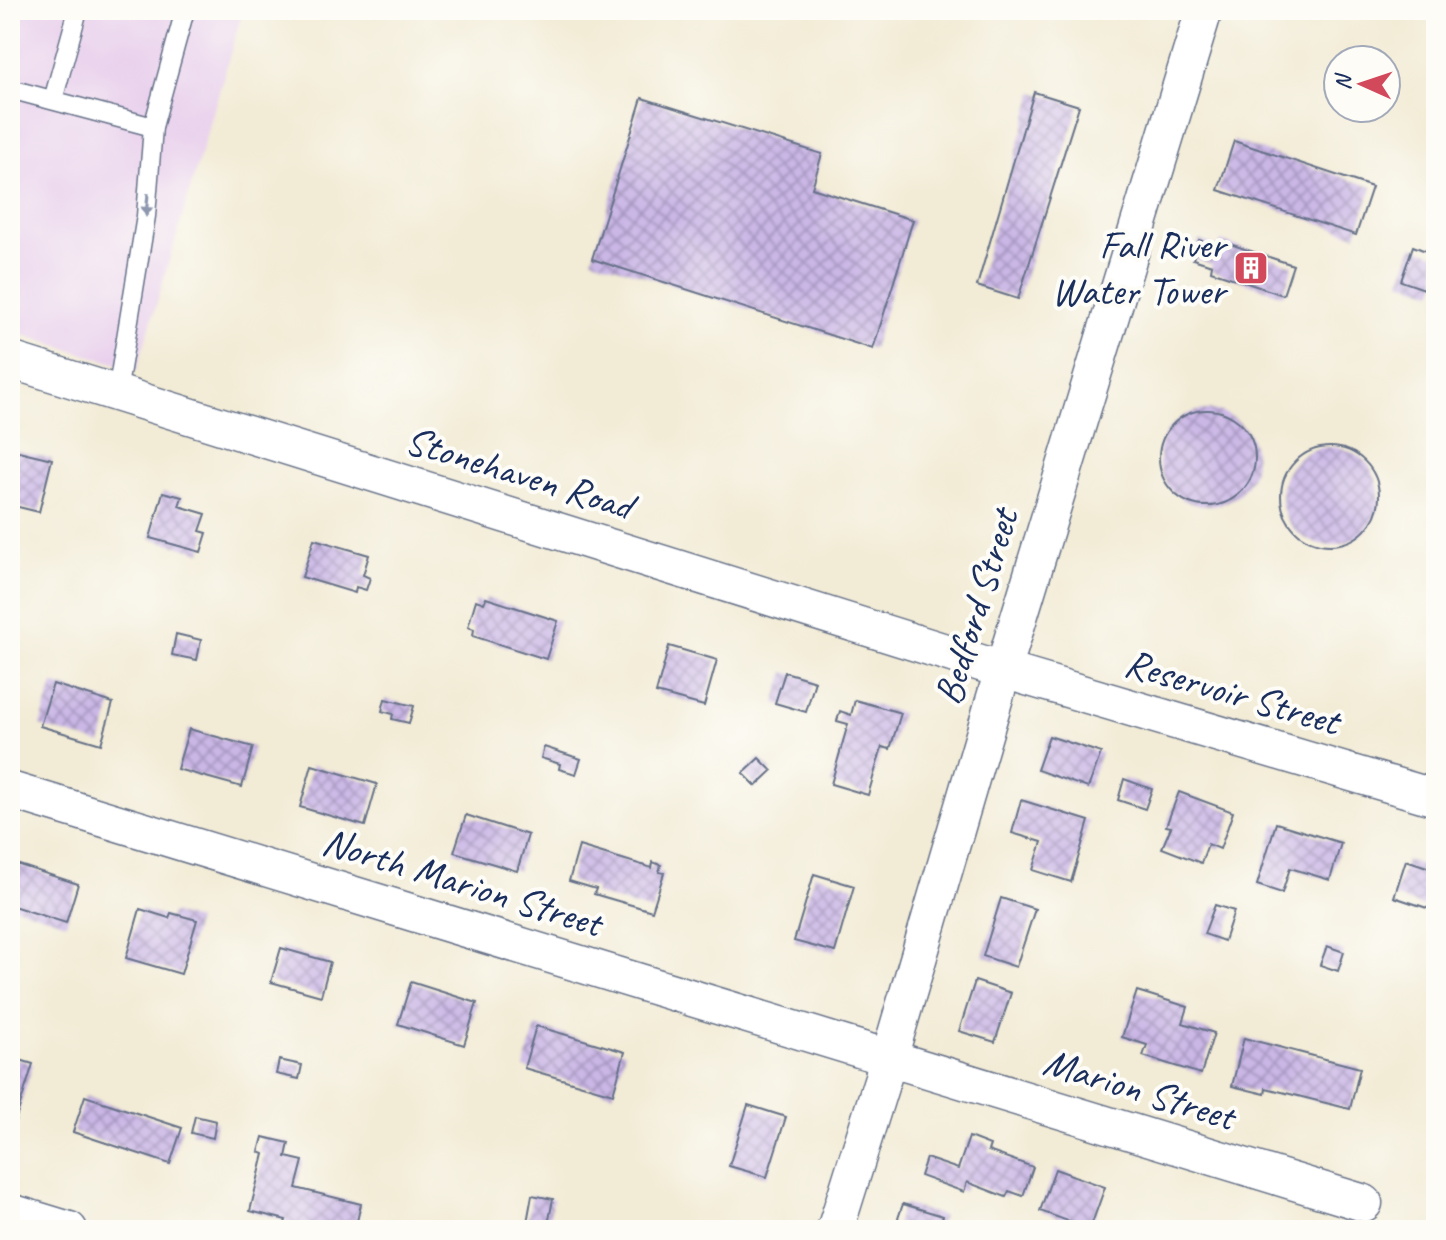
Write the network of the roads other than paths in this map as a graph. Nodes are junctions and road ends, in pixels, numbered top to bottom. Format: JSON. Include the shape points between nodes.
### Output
{"nodes":[{"id":1,"x":78,"y":10,"type":"edge"},
{"id":2,"x":185,"y":10,"type":"edge"},
{"id":3,"x":1204,"y":10,"type":"edge"},
{"id":4,"x":10,"y":89,"type":"edge"},
{"id":5,"x":53,"y":100,"type":"junction"},
{"id":6,"x":153,"y":127,"type":"junction"},
{"id":7,"x":10,"y":360,"type":"edge"},
{"id":8,"x":117,"y":393,"type":"junction"},
{"id":9,"x":1003,"y":670,"type":"junction"},
{"id":10,"x":10,"y":790,"type":"edge"},
{"id":11,"x":1436,"y":798,"type":"edge"},
{"id":12,"x":889,"y":1058,"type":"junction"},
{"id":13,"x":1364,"y":1203,"type":"dead end"},
{"id":14,"x":10,"y":1212,"type":"edge"},
{"id":15,"x":69,"y":1230,"type":"edge"},
{"id":16,"x":835,"y":1230,"type":"edge"}],
"edges":[{"from":1,"to":5,"type":"lane"},
{"from":2,"to":6,"type":"lane"},
{"from":3,"to":9,"type":"street","name":"Bedford Street"},
{"from":4,"to":5,"type":"lane"},
{"from":5,"to":6,"type":"lane"},
{"from":6,"to":8,"type":"lane","one_way":true,"via":[[146,216]]},
{"from":7,"to":8,"type":"street","name":"Stonehaven Road"},
{"from":8,"to":9,"type":"street","name":"Stonehaven Road"},
{"from":9,"to":11,"type":"street","name":"Reservoir Street"},
{"from":9,"to":12,"type":"street","name":"Bedford Street"},
{"from":10,"to":12,"type":"street","name":"North Marion Street"},
{"from":12,"to":13,"type":"street","name":"Marion Street"},
{"from":12,"to":16,"type":"street","name":"Bedford Street"},
{"from":14,"to":15,"type":"street"}]}
